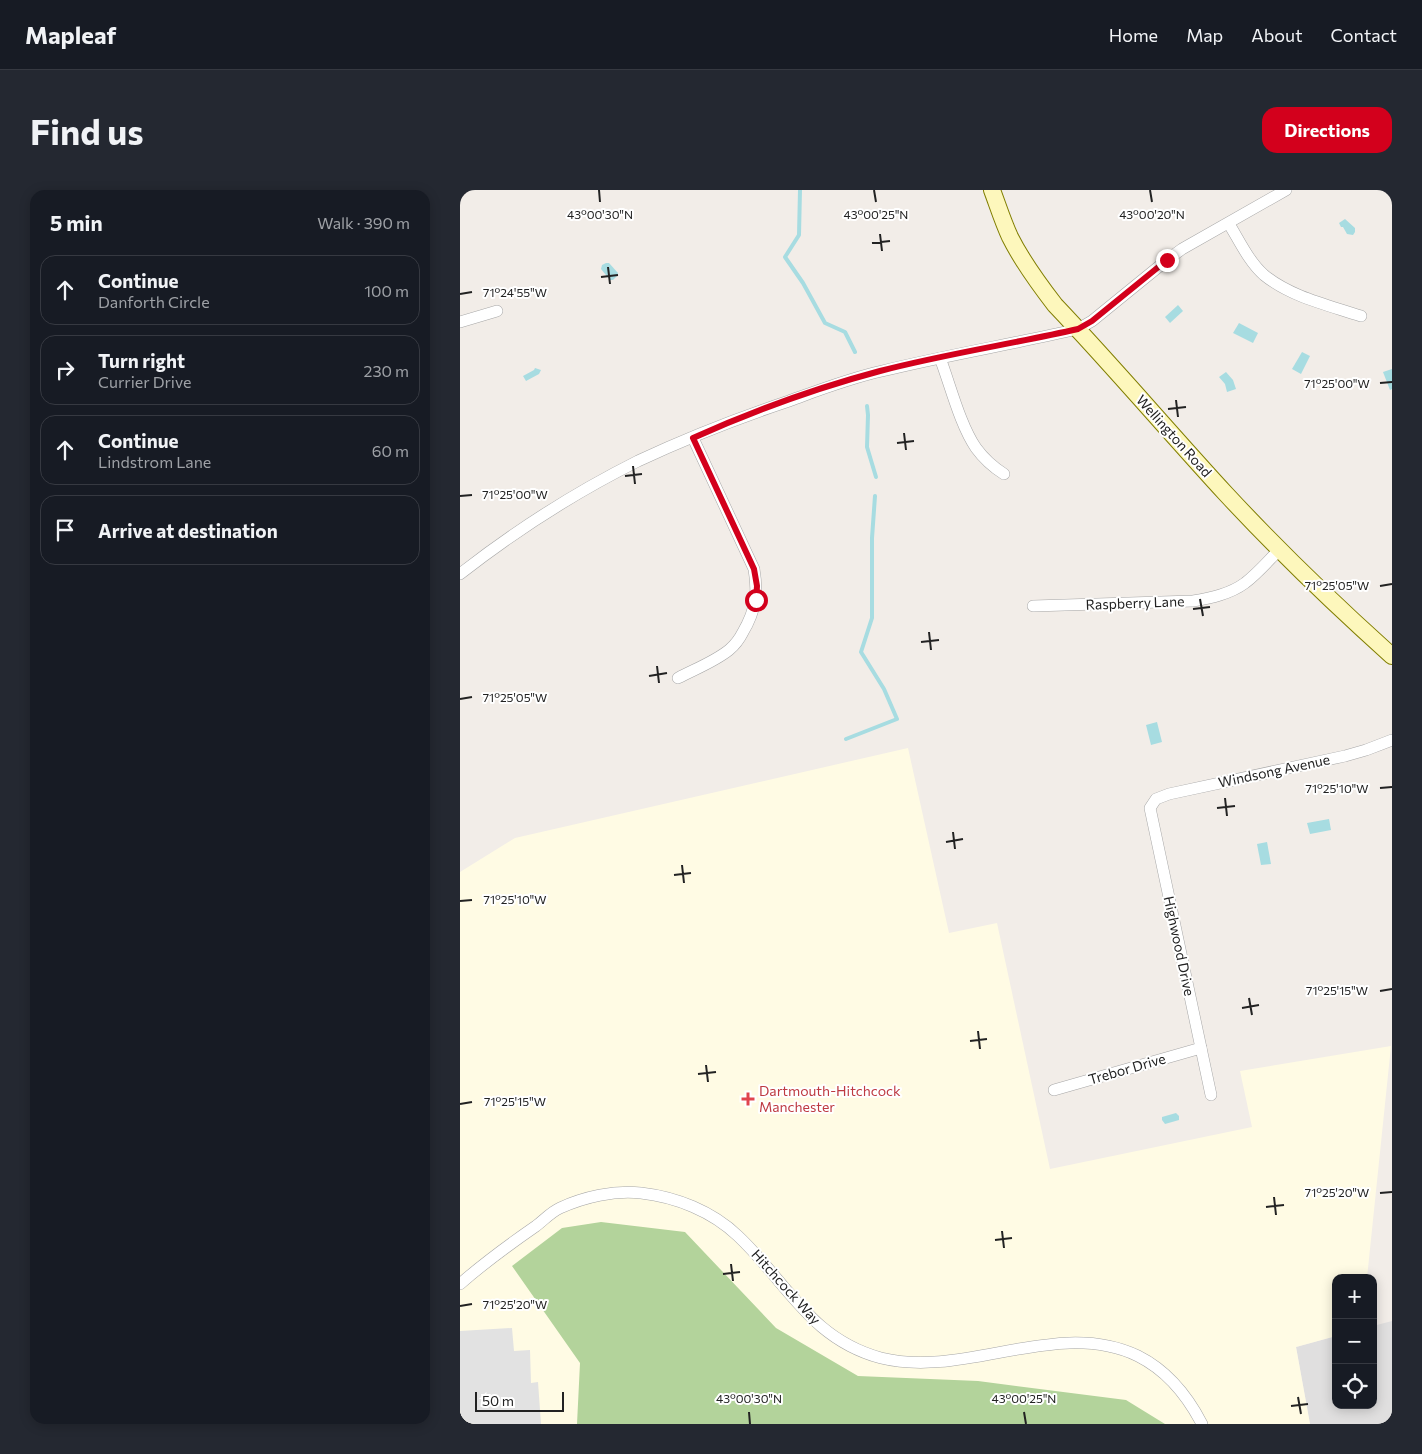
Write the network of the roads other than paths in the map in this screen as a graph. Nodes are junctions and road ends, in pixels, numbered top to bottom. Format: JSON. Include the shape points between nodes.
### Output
{"nodes":[{"id":1,"x":992,"y":190,"type":"edge"},
{"id":2,"x":1286,"y":190,"type":"edge"},
{"id":3,"x":1229,"y":224,"type":"junction"},
{"id":4,"x":497,"y":311,"type":"dead end"},
{"id":5,"x":1361,"y":316,"type":"dead end"},
{"id":6,"x":460,"y":322,"type":"edge"},
{"id":7,"x":1078,"y":329,"type":"junction"},
{"id":8,"x":940,"y":358,"type":"junction"},
{"id":9,"x":693,"y":438,"type":"junction"},
{"id":10,"x":1004,"y":474,"type":"dead end"},
{"id":11,"x":1279,"y":550,"type":"junction"},
{"id":12,"x":460,"y":574,"type":"edge"},
{"id":13,"x":1033,"y":606,"type":"dead end"},
{"id":14,"x":1392,"y":656,"type":"edge"},
{"id":15,"x":678,"y":678,"type":"dead end"},
{"id":16,"x":1392,"y":740,"type":"edge"},
{"id":17,"x":1156,"y":799,"type":"joint"},
{"id":18,"x":1201,"y":1048,"type":"junction"},
{"id":19,"x":1054,"y":1090,"type":"dead end"},
{"id":20,"x":1211,"y":1095,"type":"dead end"},
{"id":21,"x":460,"y":1284,"type":"edge"},
{"id":22,"x":1202,"y":1424,"type":"edge"}],
"edges":[{"from":1,"to":7,"type":"main road","name":"Wellington Road","via":[[1019,254],[1041,288]]},
{"from":2,"to":3,"type":"street"},
{"from":3,"to":5,"type":"street","via":[[1263,274],[1300,296]]},
{"from":3,"to":7,"type":"street","via":[[1182,249]]},
{"from":4,"to":6,"type":"street"},
{"from":7,"to":8,"type":"street"},
{"from":7,"to":11,"type":"main road","name":"Wellington Road"},
{"from":8,"to":9,"type":"street","via":[[828,387],[748,414]]},
{"from":8,"to":10,"type":"street","via":[[976,447],[989,464]]},
{"from":9,"to":12,"type":"street","via":[[637,462],[573,498]]},
{"from":9,"to":15,"type":"street","via":[[754,569],[757,586],[753,614],[740,638],[725,653]]},
{"from":11,"to":13,"type":"street","name":"Raspberry Lane","via":[[1244,584],[1211,598]]},
{"from":11,"to":14,"type":"main road","name":"Wellington Road"},
{"from":16,"to":17,"type":"street","name":"Windsong Avenue","via":[[1345,756]]},
{"from":17,"to":18,"type":"street","name":"Highwood Drive","via":[[1150,808]]},
{"from":18,"to":19,"type":"street","name":"Trebor Drive"},
{"from":18,"to":20,"type":"street","name":"Highwood Drive"},
{"from":21,"to":22,"type":"street","name":"Hitchcock Way","via":[[558,1208],[611,1194],[639,1193],[666,1197],[716,1218],[738,1235],[810,1318],[855,1348],[881,1358],[936,1363],[1072,1342],[1100,1344],[1126,1350],[1150,1362],[1189,1399]]}]}
